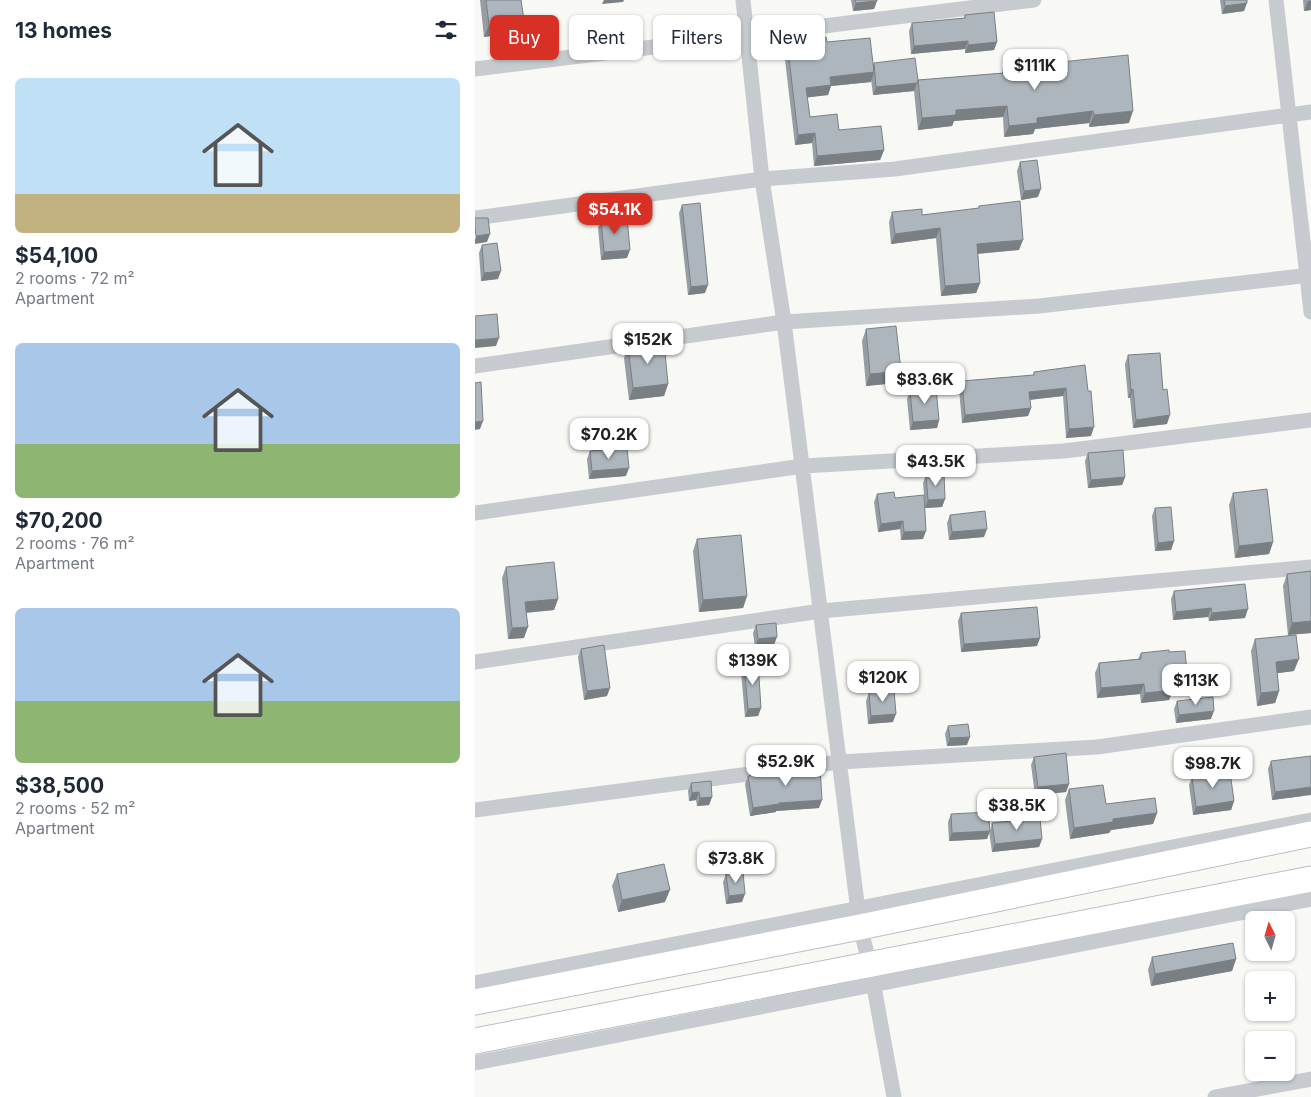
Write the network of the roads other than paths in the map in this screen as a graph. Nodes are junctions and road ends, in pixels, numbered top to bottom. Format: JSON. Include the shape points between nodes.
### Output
{"nodes":[{"id":1,"x":743,"y":0,"type":"edge"},
{"id":2,"x":1034,"y":0,"type":"edge"},
{"id":3,"x":1276,"y":0,"type":"edge"},
{"id":4,"x":747,"y":34,"type":"junction"},
{"id":5,"x":475,"y":69,"type":"edge"},
{"id":6,"x":1311,"y":112,"type":"edge"},
{"id":7,"x":1289,"y":114,"type":"junction"},
{"id":8,"x":762,"y":179,"type":"junction"},
{"id":9,"x":475,"y":218,"type":"edge"},
{"id":10,"x":1309,"y":276,"type":"edge"},
{"id":11,"x":1311,"y":312,"type":"edge"},
{"id":12,"x":784,"y":322,"type":"junction"},
{"id":13,"x":475,"y":366,"type":"edge"},
{"id":14,"x":1311,"y":420,"type":"edge"},
{"id":15,"x":803,"y":466,"type":"junction"},
{"id":16,"x":475,"y":512,"type":"edge"},
{"id":17,"x":1311,"y":566,"type":"edge"},
{"id":18,"x":821,"y":611,"type":"junction"},
{"id":19,"x":475,"y":662,"type":"edge"},
{"id":20,"x":1311,"y":717,"type":"edge"},
{"id":21,"x":839,"y":762,"type":"junction"},
{"id":22,"x":475,"y":810,"type":"edge"},
{"id":23,"x":1311,"y":820,"type":"edge"},
{"id":24,"x":1311,"y":834,"type":"edge"},
{"id":25,"x":1311,"y":879,"type":"edge"},
{"id":26,"x":1311,"y":899,"type":"edge"},
{"id":27,"x":859,"y":918,"type":"junction"},
{"id":28,"x":872,"y":975,"type":"junction"},
{"id":29,"x":475,"y":983,"type":"edge"},
{"id":30,"x":475,"y":1002,"type":"edge"},
{"id":31,"x":475,"y":1041,"type":"edge"},
{"id":32,"x":475,"y":1063,"type":"edge"},
{"id":33,"x":1311,"y":1079,"type":"edge"},
{"id":34,"x":894,"y":1097,"type":"edge"},
{"id":35,"x":1215,"y":1097,"type":"edge"}],
"edges":[{"from":1,"to":4,"type":"street"},
{"from":2,"to":4,"type":"street"},
{"from":3,"to":7,"type":"street"},
{"from":4,"to":5,"type":"street"},
{"from":4,"to":8,"type":"street"},
{"from":6,"to":7,"type":"street"},
{"from":7,"to":8,"type":"street","via":[[895,169]]},
{"from":7,"to":10,"type":"street"},
{"from":8,"to":9,"type":"street"},
{"from":8,"to":12,"type":"street"},
{"from":10,"to":11,"type":"street"},
{"from":10,"to":12,"type":"street","via":[[1039,306]]},
{"from":12,"to":13,"type":"street"},
{"from":12,"to":15,"type":"street"},
{"from":14,"to":15,"type":"street","via":[[1064,451]]},
{"from":15,"to":16,"type":"street"},
{"from":15,"to":18,"type":"street"},
{"from":17,"to":18,"type":"street"},
{"from":18,"to":19,"type":"street"},
{"from":18,"to":21,"type":"street"},
{"from":20,"to":21,"type":"street","via":[[1097,747]]},
{"from":21,"to":22,"type":"street"},
{"from":21,"to":27,"type":"street"},
{"from":23,"to":27,"type":"street"},
{"from":24,"to":27,"type":"main road"},
{"from":25,"to":28,"type":"main road"},
{"from":26,"to":28,"type":"street"},
{"from":27,"to":28,"type":"street"},
{"from":27,"to":29,"type":"street"},
{"from":27,"to":30,"type":"main road"},
{"from":28,"to":31,"type":"main road"},
{"from":28,"to":32,"type":"street"},
{"from":28,"to":34,"type":"street"},
{"from":33,"to":35,"type":"street"}]}
